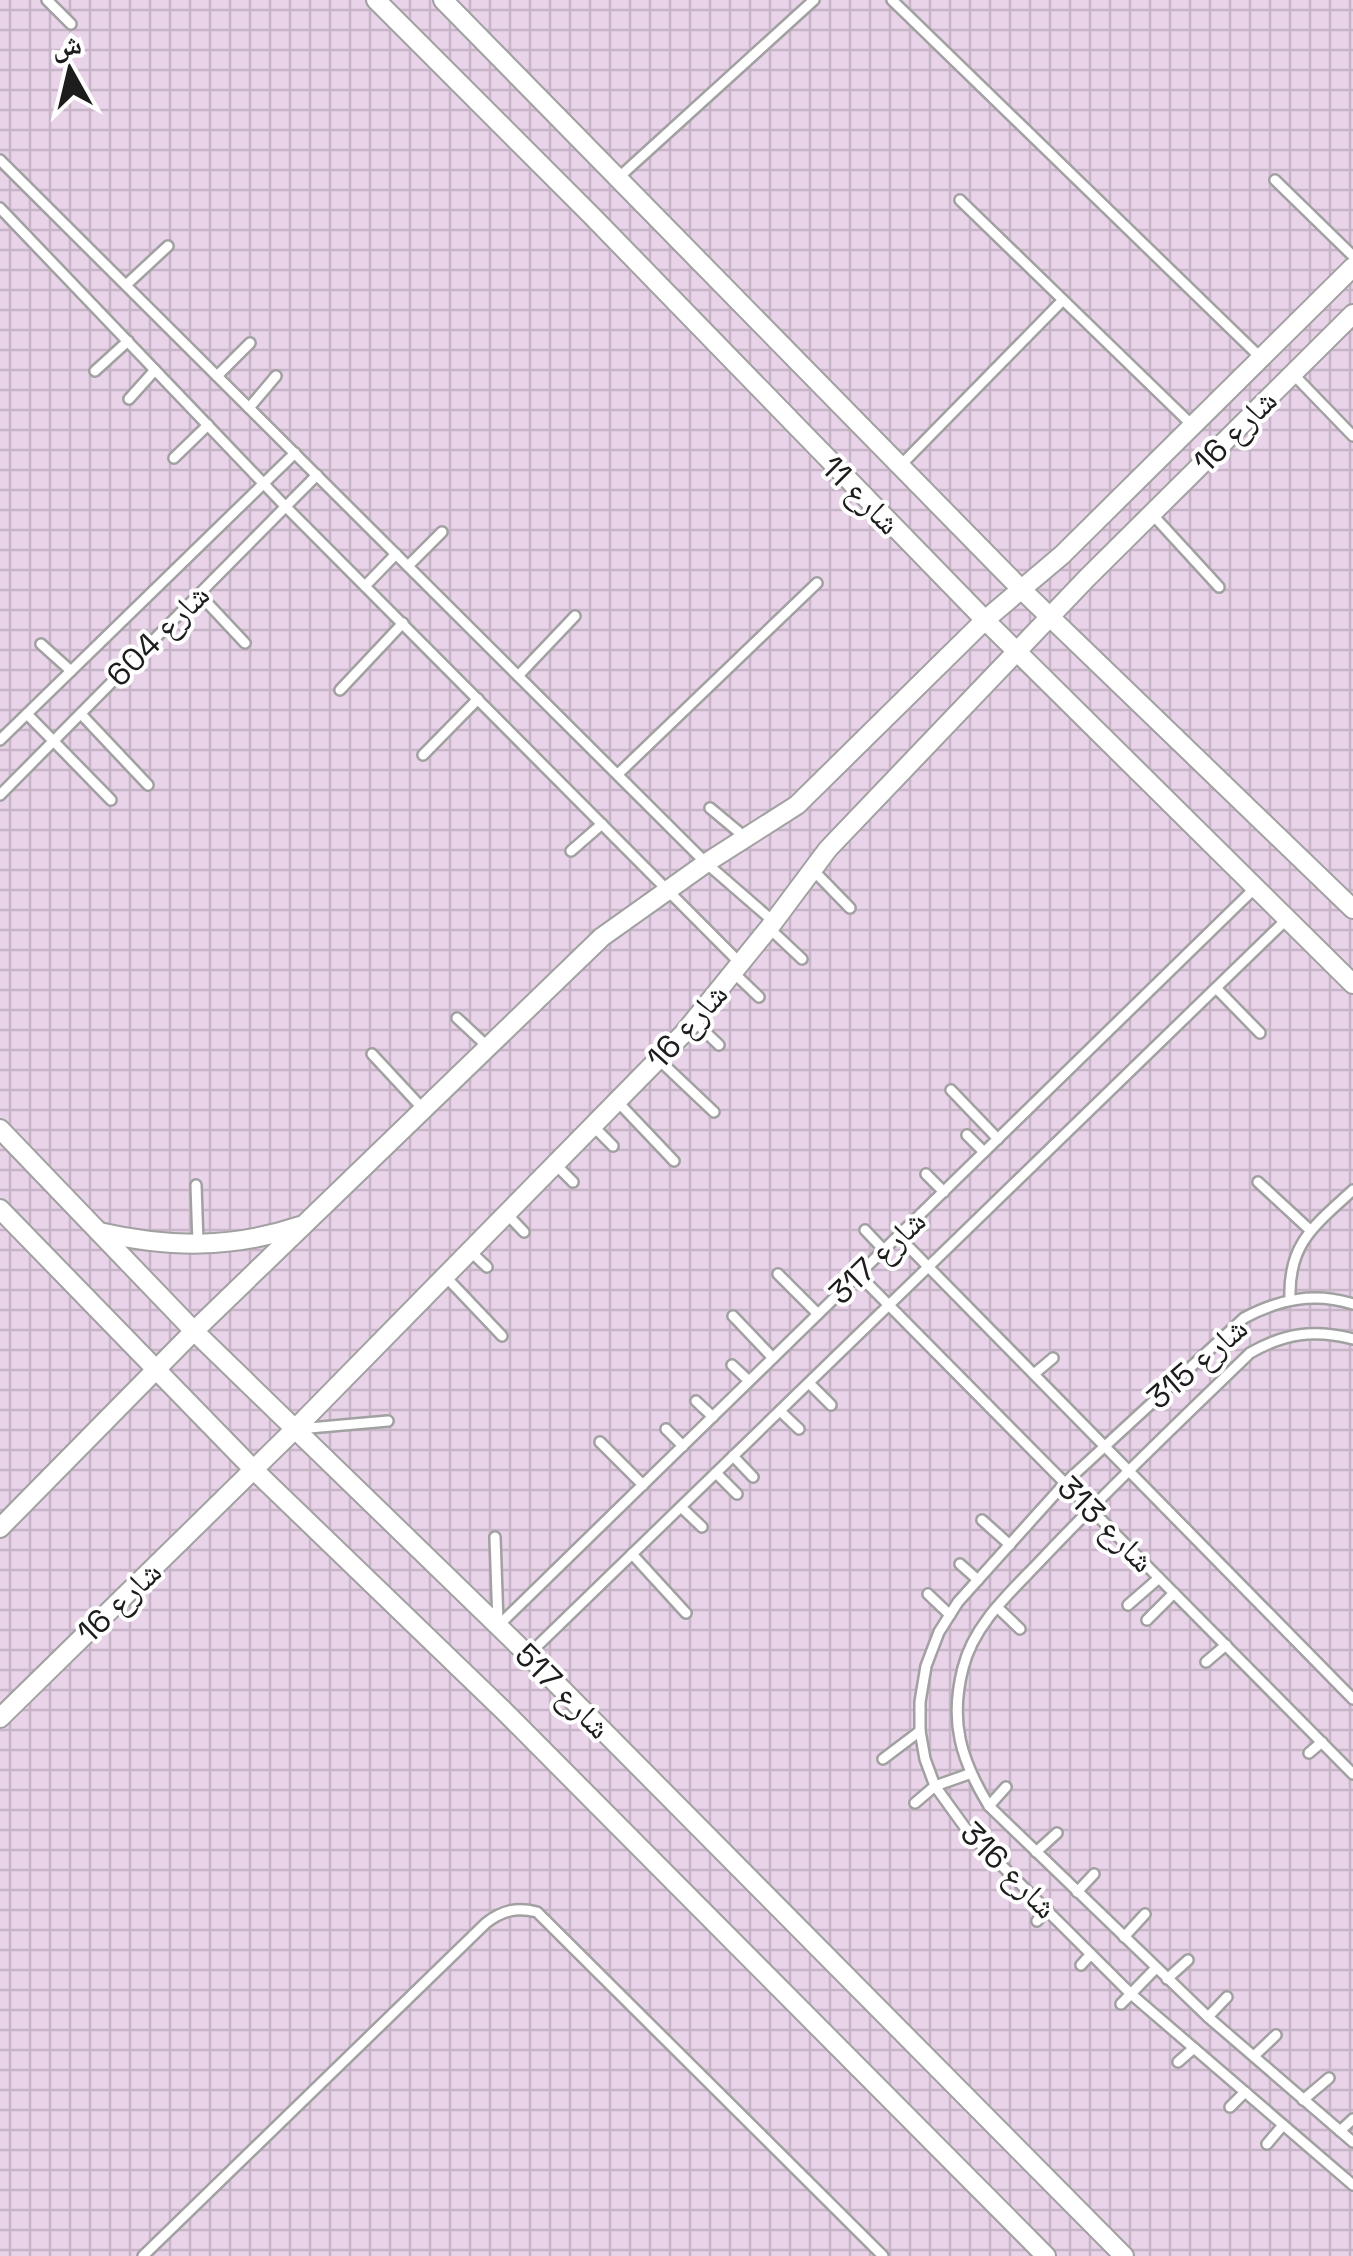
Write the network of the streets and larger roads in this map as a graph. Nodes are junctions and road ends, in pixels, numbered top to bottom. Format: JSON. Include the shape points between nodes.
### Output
{"nodes":[{"id":1,"x":376,"y":0,"type":"edge"},
{"id":2,"x":442,"y":0,"type":"edge"},
{"id":3,"x":1353,"y":266,"type":"edge"},
{"id":4,"x":1353,"y":314,"type":"edge"},
{"id":5,"x":1022,"y":589,"type":"junction"},
{"id":6,"x":1052,"y":616,"type":"junction"},
{"id":7,"x":985,"y":620,"type":"junction"},
{"id":8,"x":1018,"y":652,"type":"junction"},
{"id":9,"x":1353,"y":909,"type":"edge"},
{"id":10,"x":1353,"y":984,"type":"edge"},
{"id":11,"x":0,"y":1129,"type":"edge"},
{"id":12,"x":0,"y":1209,"type":"edge"},
{"id":13,"x":305,"y":1224,"type":"junction"},
{"id":14,"x":99,"y":1232,"type":"junction"},
{"id":15,"x":194,"y":1331,"type":"junction"},
{"id":16,"x":158,"y":1370,"type":"junction"},
{"id":17,"x":295,"y":1429,"type":"junction"},
{"id":18,"x":254,"y":1470,"type":"junction"},
{"id":19,"x":0,"y":1528,"type":"edge"},
{"id":20,"x":0,"y":1718,"type":"edge"},
{"id":21,"x":1046,"y":2256,"type":"edge"},
{"id":22,"x":1124,"y":2256,"type":"edge"}],
"edges":[{"from":1,"to":7,"type":"street","name":"شارع 11"},
{"from":2,"to":5,"type":"street","name":"شارع 11"},
{"from":3,"to":5,"type":"street","name":"شارع 16"},
{"from":4,"to":6,"type":"street","name":"شارع 16"},
{"from":5,"to":6,"type":"street","name":"شارع 11"},
{"from":5,"to":7,"type":"street","name":"شارع 16"},
{"from":6,"to":8,"type":"street","name":"شارع 16"},
{"from":6,"to":9,"type":"street","name":"شارع 11"},
{"from":7,"to":8,"type":"street","name":"شارع 11"},
{"from":7,"to":13,"type":"street","name":"شارع 16","via":[[797,805],[602,937]]},
{"from":8,"to":10,"type":"street","name":"شارع 11"},
{"from":8,"to":17,"type":"street","name":"شارع 16","via":[[828,848],[694,1021]]},
{"from":11,"to":14,"type":"street","name":"شارع 517"},
{"from":12,"to":16,"type":"street","name":"شارع 517"},
{"from":13,"to":14,"type":"street","via":[[198,1246]]},
{"from":13,"to":15,"type":"street","name":"شارع 16"},
{"from":14,"to":15,"type":"street","name":"شارع 517"},
{"from":15,"to":16,"type":"street","name":"شارع 16"},
{"from":15,"to":17,"type":"street","name":"شارع 517"},
{"from":16,"to":18,"type":"street","name":"شارع 517"},
{"from":16,"to":19,"type":"street","name":"شارع 16"},
{"from":17,"to":18,"type":"street","name":"شارع 16"},
{"from":17,"to":22,"type":"street","name":"شارع 517"},
{"from":18,"to":20,"type":"street","name":"شارع 16"},
{"from":18,"to":21,"type":"street","name":"شارع 517","via":[[504,1710]]}]}
